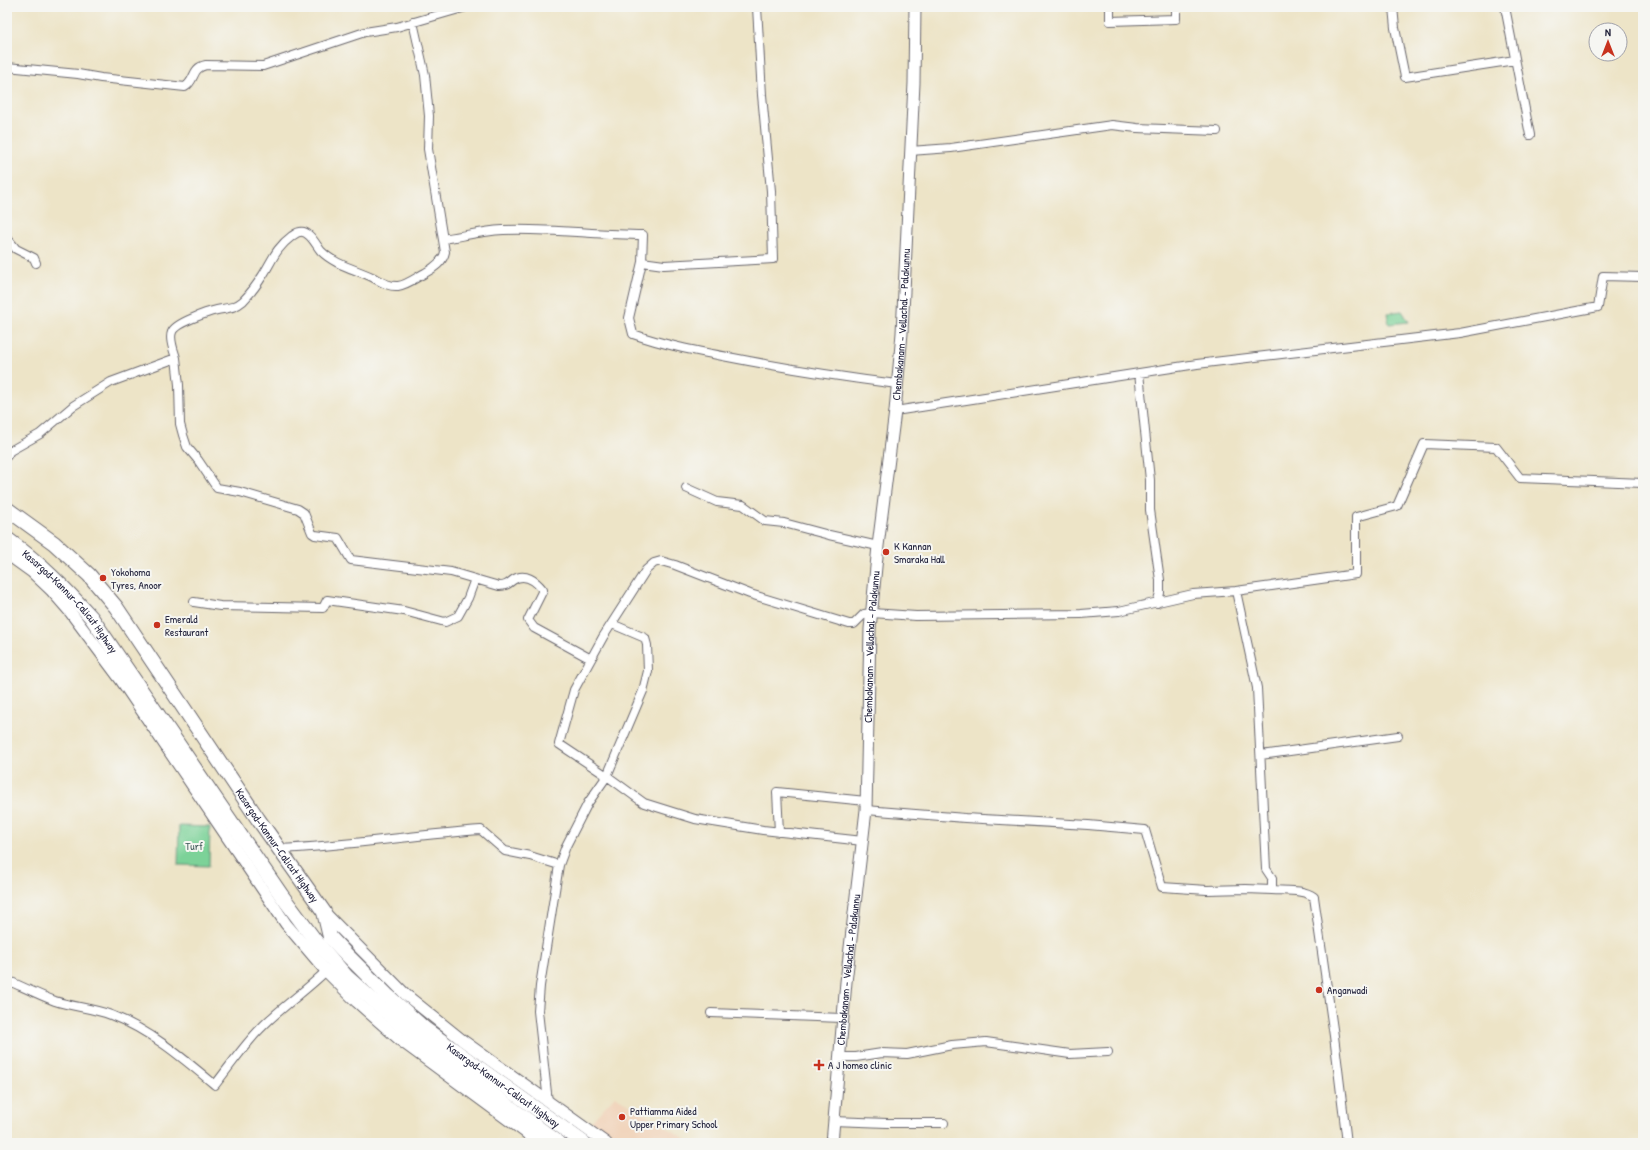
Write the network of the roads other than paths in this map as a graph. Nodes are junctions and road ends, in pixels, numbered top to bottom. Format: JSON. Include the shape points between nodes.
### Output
{"nodes":[{"id":1,"x":466,"y":7,"type":"edge"},
{"id":2,"x":757,"y":7,"type":"edge"},
{"id":3,"x":915,"y":7,"type":"edge"},
{"id":4,"x":1110,"y":7,"type":"edge"},
{"id":5,"x":1176,"y":7,"type":"edge"},
{"id":6,"x":1393,"y":7,"type":"edge"},
{"id":7,"x":1505,"y":7,"type":"edge"},
{"id":8,"x":413,"y":22,"type":"junction"},
{"id":9,"x":1515,"y":60,"type":"junction"},
{"id":10,"x":7,"y":67,"type":"edge"},
{"id":11,"x":1216,"y":131,"type":"dead end"},
{"id":12,"x":1530,"y":135,"type":"dead end"},
{"id":13,"x":910,"y":151,"type":"junction"},
{"id":14,"x":7,"y":238,"type":"edge"},
{"id":15,"x":443,"y":239,"type":"junction"},
{"id":16,"x":642,"y":262,"type":"junction"},
{"id":17,"x":36,"y":263,"type":"dead end"},
{"id":18,"x":1643,"y":277,"type":"edge"},
{"id":19,"x":176,"y":358,"type":"junction"},
{"id":20,"x":1139,"y":373,"type":"junction"},
{"id":21,"x":896,"y":384,"type":"junction"},
{"id":22,"x":895,"y":411,"type":"junction"},
{"id":23,"x":7,"y":456,"type":"edge"},
{"id":24,"x":1643,"y":483,"type":"edge"},
{"id":25,"x":686,"y":488,"type":"dead end"},
{"id":26,"x":7,"y":509,"type":"edge"},
{"id":27,"x":7,"y":539,"type":"edge"},
{"id":28,"x":878,"y":546,"type":"junction"},
{"id":29,"x":7,"y":554,"type":"edge"},
{"id":30,"x":475,"y":579,"type":"junction"},
{"id":31,"x":1236,"y":591,"type":"junction"},
{"id":32,"x":194,"y":602,"type":"dead end"},
{"id":33,"x":1157,"y":603,"type":"junction"},
{"id":34,"x":872,"y":612,"type":"junction"},
{"id":35,"x":612,"y":624,"type":"junction"},
{"id":36,"x":591,"y":659,"type":"junction"},
{"id":37,"x":1398,"y":736,"type":"dead end"},
{"id":38,"x":1261,"y":755,"type":"junction"},
{"id":39,"x":607,"y":776,"type":"junction"},
{"id":40,"x":866,"y":806,"type":"junction"},
{"id":41,"x":779,"y":832,"type":"junction"},
{"id":42,"x":863,"y":841,"type":"junction"},
{"id":43,"x":279,"y":849,"type":"junction"},
{"id":44,"x":559,"y":865,"type":"junction"},
{"id":45,"x":1272,"y":890,"type":"junction"},
{"id":46,"x":324,"y":912,"type":"junction"},
{"id":47,"x":326,"y":971,"type":"junction"},
{"id":48,"x":7,"y":980,"type":"edge"},
{"id":49,"x":711,"y":1013,"type":"dead end"},
{"id":50,"x":842,"y":1018,"type":"junction"},
{"id":51,"x":1108,"y":1052,"type":"dead end"},
{"id":52,"x":839,"y":1057,"type":"junction"},
{"id":53,"x":548,"y":1102,"type":"junction"},
{"id":54,"x":833,"y":1121,"type":"junction"},
{"id":55,"x":944,"y":1123,"type":"dead end"},
{"id":56,"x":540,"y":1143,"type":"edge"},
{"id":57,"x":559,"y":1143,"type":"edge"},
{"id":58,"x":584,"y":1143,"type":"edge"},
{"id":59,"x":606,"y":1143,"type":"edge"},
{"id":60,"x":832,"y":1143,"type":"edge"},
{"id":61,"x":1347,"y":1143,"type":"edge"}],
"edges":[{"from":1,"to":8,"type":"street"},
{"from":2,"to":16,"type":"street","via":[[771,192],[773,259],[664,265]]},
{"from":3,"to":13,"type":"street","name":"Chembakanam - Vellachal - Palakunnu"},
{"from":4,"to":5,"type":"street","via":[[1110,21],[1176,19]]},
{"from":6,"to":9,"type":"street","via":[[1404,77]]},
{"from":7,"to":9,"type":"street"},
{"from":8,"to":10,"type":"street","via":[[365,32],[263,66],[199,67],[191,83],[185,88]]},
{"from":8,"to":15,"type":"street","via":[[425,75],[429,116],[428,149]]},
{"from":9,"to":12,"type":"street"},
{"from":11,"to":13,"type":"street","via":[[1112,125],[951,148]]},
{"from":13,"to":21,"type":"street","name":"Chembakanam - Vellachal - Palakunnu","via":[[905,292]]},
{"from":14,"to":17,"type":"street","via":[[16,249],[34,258]]},
{"from":15,"to":16,"type":"street","via":[[501,230],[540,229],[622,235],[643,234]]},
{"from":15,"to":19,"type":"street","via":[[445,252],[440,262],[398,286],[388,285],[340,264],[321,250],[313,239],[300,231],[284,242],[273,255],[263,275],[242,301],[230,308],[203,314],[173,329],[171,339]]},
{"from":16,"to":21,"type":"street","via":[[629,318],[633,334],[655,342],[761,363]]},
{"from":18,"to":20,"type":"street","via":[[1603,276],[1598,307],[1460,333]]},
{"from":19,"to":23,"type":"street","via":[[110,382],[73,406],[40,434],[10,451]]},
{"from":19,"to":30,"type":"street","via":[[183,435],[187,447],[217,488],[298,508],[304,513],[312,533],[338,538],[351,560],[451,572]]},
{"from":20,"to":22,"type":"street"},
{"from":20,"to":33,"type":"street","via":[[1150,480],[1150,510],[1160,580]]},
{"from":21,"to":22,"type":"street","name":"Chembakanam - Vellachal - Palakunnu"},
{"from":22,"to":28,"type":"street","name":"Chembakanam - Vellachal - Palakunnu"},
{"from":24,"to":31,"type":"street","via":[[1520,478],[1496,447],[1424,444],[1398,506],[1356,517],[1356,574]]},
{"from":25,"to":28,"type":"street","via":[[717,502],[743,505],[765,521],[784,523]]},
{"from":26,"to":43,"type":"highway","name":"Kasargod-Kannur-Calicut Highway","via":[[60,548],[89,575],[116,607]]},
{"from":27,"to":57,"type":"highway","name":"Kasargod-Kannur-Calicut Highway","via":[[32,557],[64,586],[91,617],[282,896],[347,977],[412,1035]]},
{"from":28,"to":34,"type":"street","name":"Chembakanam - Vellachal - Palakunnu"},
{"from":29,"to":47,"type":"street","via":[[32,572],[72,614],[121,680],[286,924]]},
{"from":30,"to":32,"type":"street","via":[[458,616],[445,622],[404,611],[327,600],[323,608],[220,606]]},
{"from":30,"to":36,"type":"street","via":[[507,586],[518,578],[532,578],[543,590],[528,620],[534,628]]},
{"from":31,"to":33,"type":"street","via":[[1193,594]]},
{"from":31,"to":38,"type":"street","via":[[1257,688]]},
{"from":33,"to":34,"type":"street","via":[[1119,611],[1081,614],[916,616]]},
{"from":34,"to":35,"type":"street","via":[[864,614],[854,624],[849,624],[750,594],[661,561],[646,570]]},
{"from":34,"to":40,"type":"street","name":"Chembakanam - Vellachal - Palakunnu","via":[[868,650]]},
{"from":35,"to":36,"type":"street"},
{"from":35,"to":39,"type":"street","via":[[645,638],[648,671],[643,691]]},
{"from":36,"to":39,"type":"street","via":[[574,690],[559,744]]},
{"from":37,"to":38,"type":"street"},
{"from":38,"to":45,"type":"street","via":[[1266,869],[1272,878]]},
{"from":39,"to":41,"type":"street","via":[[644,803],[695,819]]},
{"from":39,"to":44,"type":"street","via":[[588,804]]},
{"from":40,"to":41,"type":"street","via":[[776,792]]},
{"from":40,"to":42,"type":"street","name":"Chembakanam - Vellachal - Palakunnu"},
{"from":40,"to":45,"type":"street","via":[[965,818],[1145,830],[1162,887]]},
{"from":41,"to":42,"type":"street"},
{"from":42,"to":50,"type":"street","name":"Chembakanam - Vellachal - Palakunnu"},
{"from":43,"to":44,"type":"street","via":[[481,830],[505,851]]},
{"from":43,"to":46,"type":"highway","name":"Kasargod-Kannur-Calicut Highway"},
{"from":44,"to":53,"type":"street","via":[[538,1011]]},
{"from":45,"to":61,"type":"street","via":[[1309,893],[1314,898]]},
{"from":46,"to":53,"type":"street","via":[[406,995],[462,1040]]},
{"from":46,"to":58,"type":"highway","name":"Kasargod-Kannur-Calicut Highway","via":[[330,937],[387,995],[425,1029]]},
{"from":47,"to":48,"type":"street","via":[[262,1027],[215,1085],[171,1049],[135,1027],[111,1015],[55,1001]]},
{"from":47,"to":56,"type":"street","via":[[400,1040]]},
{"from":49,"to":50,"type":"street"},
{"from":50,"to":52,"type":"street","name":"Chembakanam - Vellachal - Palakunnu"},
{"from":51,"to":52,"type":"street","via":[[1070,1054],[986,1042],[952,1045],[907,1054],[882,1052]]},
{"from":52,"to":54,"type":"street","name":"Chembakanam - Vellachal - Palakunnu"},
{"from":53,"to":59,"type":"street"},
{"from":54,"to":55,"type":"street"},
{"from":54,"to":60,"type":"street","name":"Chembakanam - Vellachal - Palakunnu"}]}
